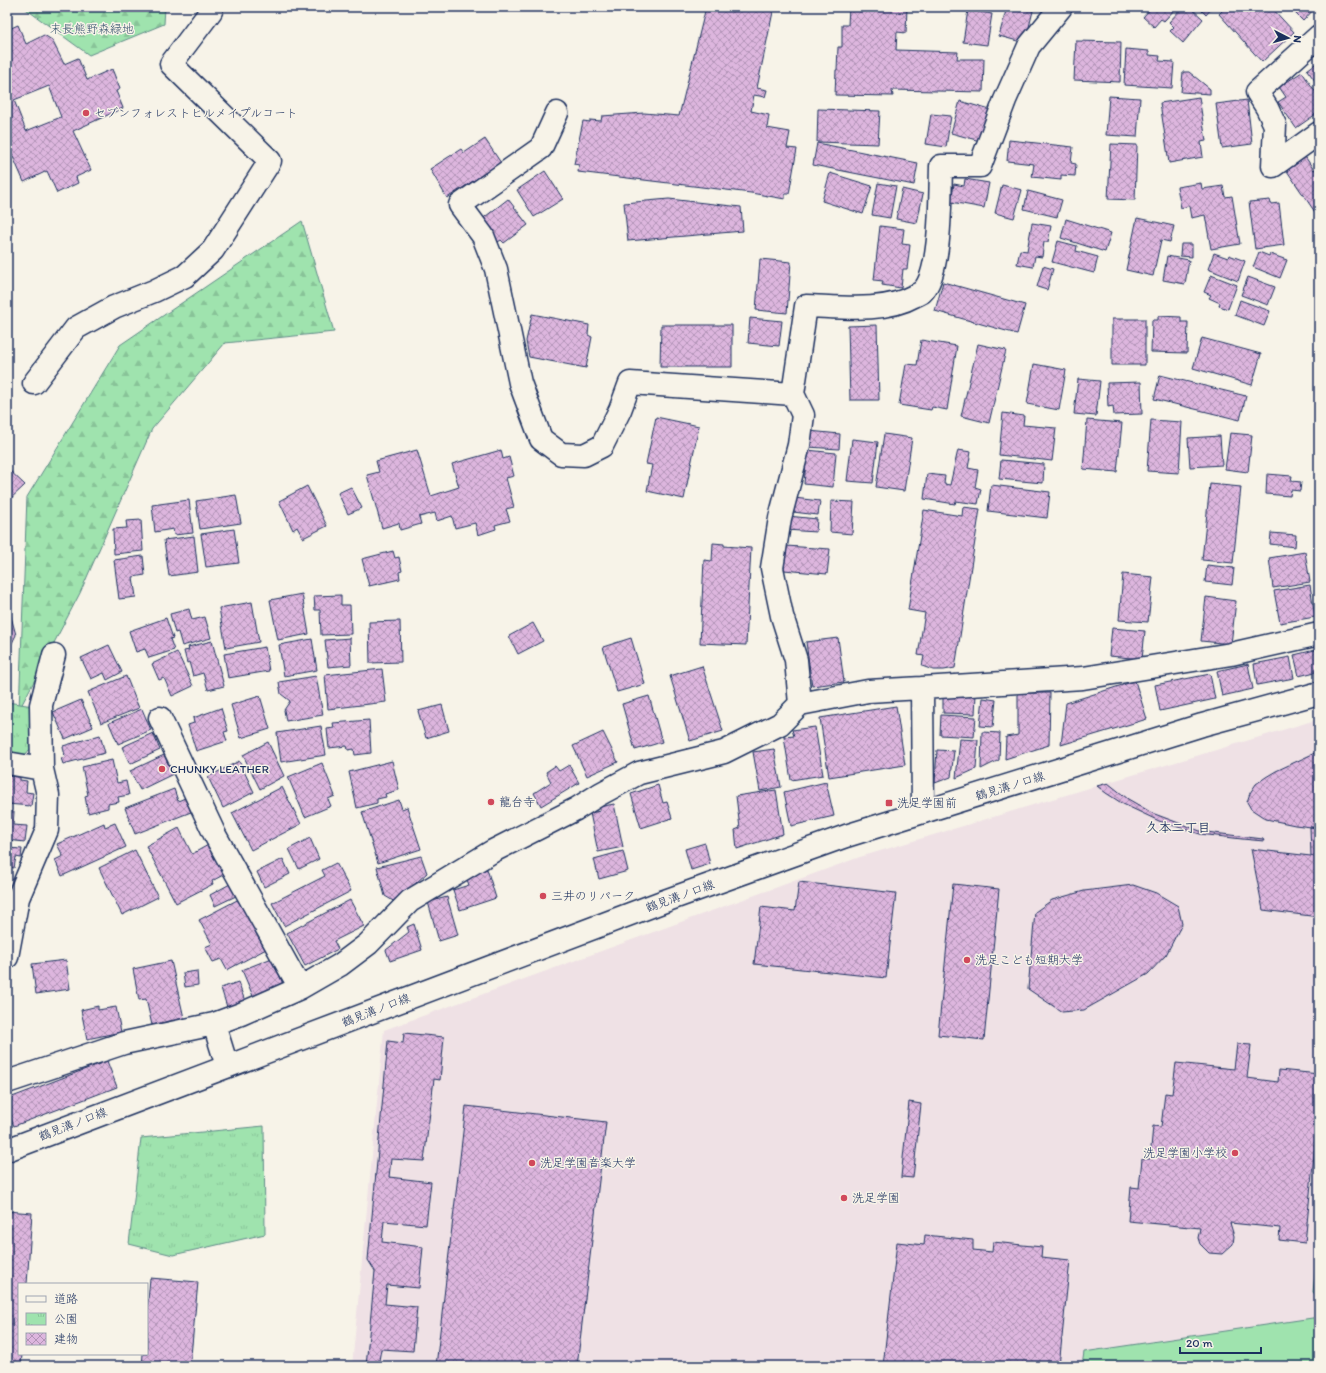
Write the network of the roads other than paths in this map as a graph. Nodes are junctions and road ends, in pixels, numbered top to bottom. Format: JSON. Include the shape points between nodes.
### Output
{"nodes":[{"id":1,"x":212,"y":7,"type":"edge"},
{"id":2,"x":1061,"y":7,"type":"edge"},
{"id":3,"x":1319,"y":36,"type":"edge"},
{"id":4,"x":557,"y":113,"type":"dead end"},
{"id":5,"x":1319,"y":133,"type":"edge"},
{"id":6,"x":34,"y":383,"type":"dead end"},
{"id":7,"x":792,"y":394,"type":"junction"},
{"id":8,"x":1319,"y":634,"type":"edge"},
{"id":9,"x":54,"y":655,"type":"dead end"},
{"id":10,"x":922,"y":688,"type":"junction"},
{"id":11,"x":1319,"y":693,"type":"edge"},
{"id":12,"x":800,"y":704,"type":"junction"},
{"id":13,"x":160,"y":718,"type":"dead end"},
{"id":14,"x":7,"y":763,"type":"edge"},
{"id":15,"x":42,"y":769,"type":"junction"},
{"id":16,"x":923,"y":812,"type":"junction"},
{"id":17,"x":7,"y":957,"type":"edge"},
{"id":18,"x":300,"y":988,"type":"junction"},
{"id":19,"x":214,"y":1024,"type":"junction"},
{"id":20,"x":227,"y":1066,"type":"junction"},
{"id":21,"x":7,"y":1082,"type":"edge"},
{"id":22,"x":7,"y":1150,"type":"edge"}],
"edges":[{"from":1,"to":6,"type":"street","via":[[171,64],[270,161],[213,250],[185,276],[154,292],[114,307],[76,328]]},
{"from":2,"to":7,"type":"street","via":[[1029,46],[980,166],[941,166],[938,248],[933,273],[923,292],[906,301],[883,306],[806,306]]},
{"from":3,"to":5,"type":"street","via":[[1257,92],[1275,125],[1273,166]]},
{"from":4,"to":7,"type":"street","via":[[541,148],[460,205],[483,236],[496,269],[520,383],[541,439],[562,454],[584,455],[602,446],[630,383]]},
{"from":7,"to":12,"type":"street","via":[[803,416],[780,518],[772,568],[782,616],[796,660]]},
{"from":8,"to":10,"type":"street","via":[[1231,654],[1083,678]]},
{"from":9,"to":15,"type":"street","via":[[41,705]]},
{"from":10,"to":12,"type":"street","via":[[868,691]]},
{"from":10,"to":16,"type":"street"},
{"from":11,"to":16,"type":"street","name":"鶴見溝ノ口線","via":[[1202,726]]},
{"from":12,"to":18,"type":"street","via":[[780,724],[724,752],[639,773],[576,809],[493,851],[410,901],[368,944],[340,965]]},
{"from":13,"to":18,"type":"street","via":[[215,835]]},
{"from":14,"to":15,"type":"street"},
{"from":15,"to":17,"type":"street","via":[[48,795],[47,830],[18,898]]},
{"from":16,"to":20,"type":"street","name":"鶴見溝ノ口線","via":[[846,836],[670,899]]},
{"from":18,"to":19,"type":"street"},
{"from":19,"to":20,"type":"street"},
{"from":19,"to":21,"type":"street","via":[[124,1043]]},
{"from":20,"to":22,"type":"street","name":"鶴見溝ノ口線"}]}
